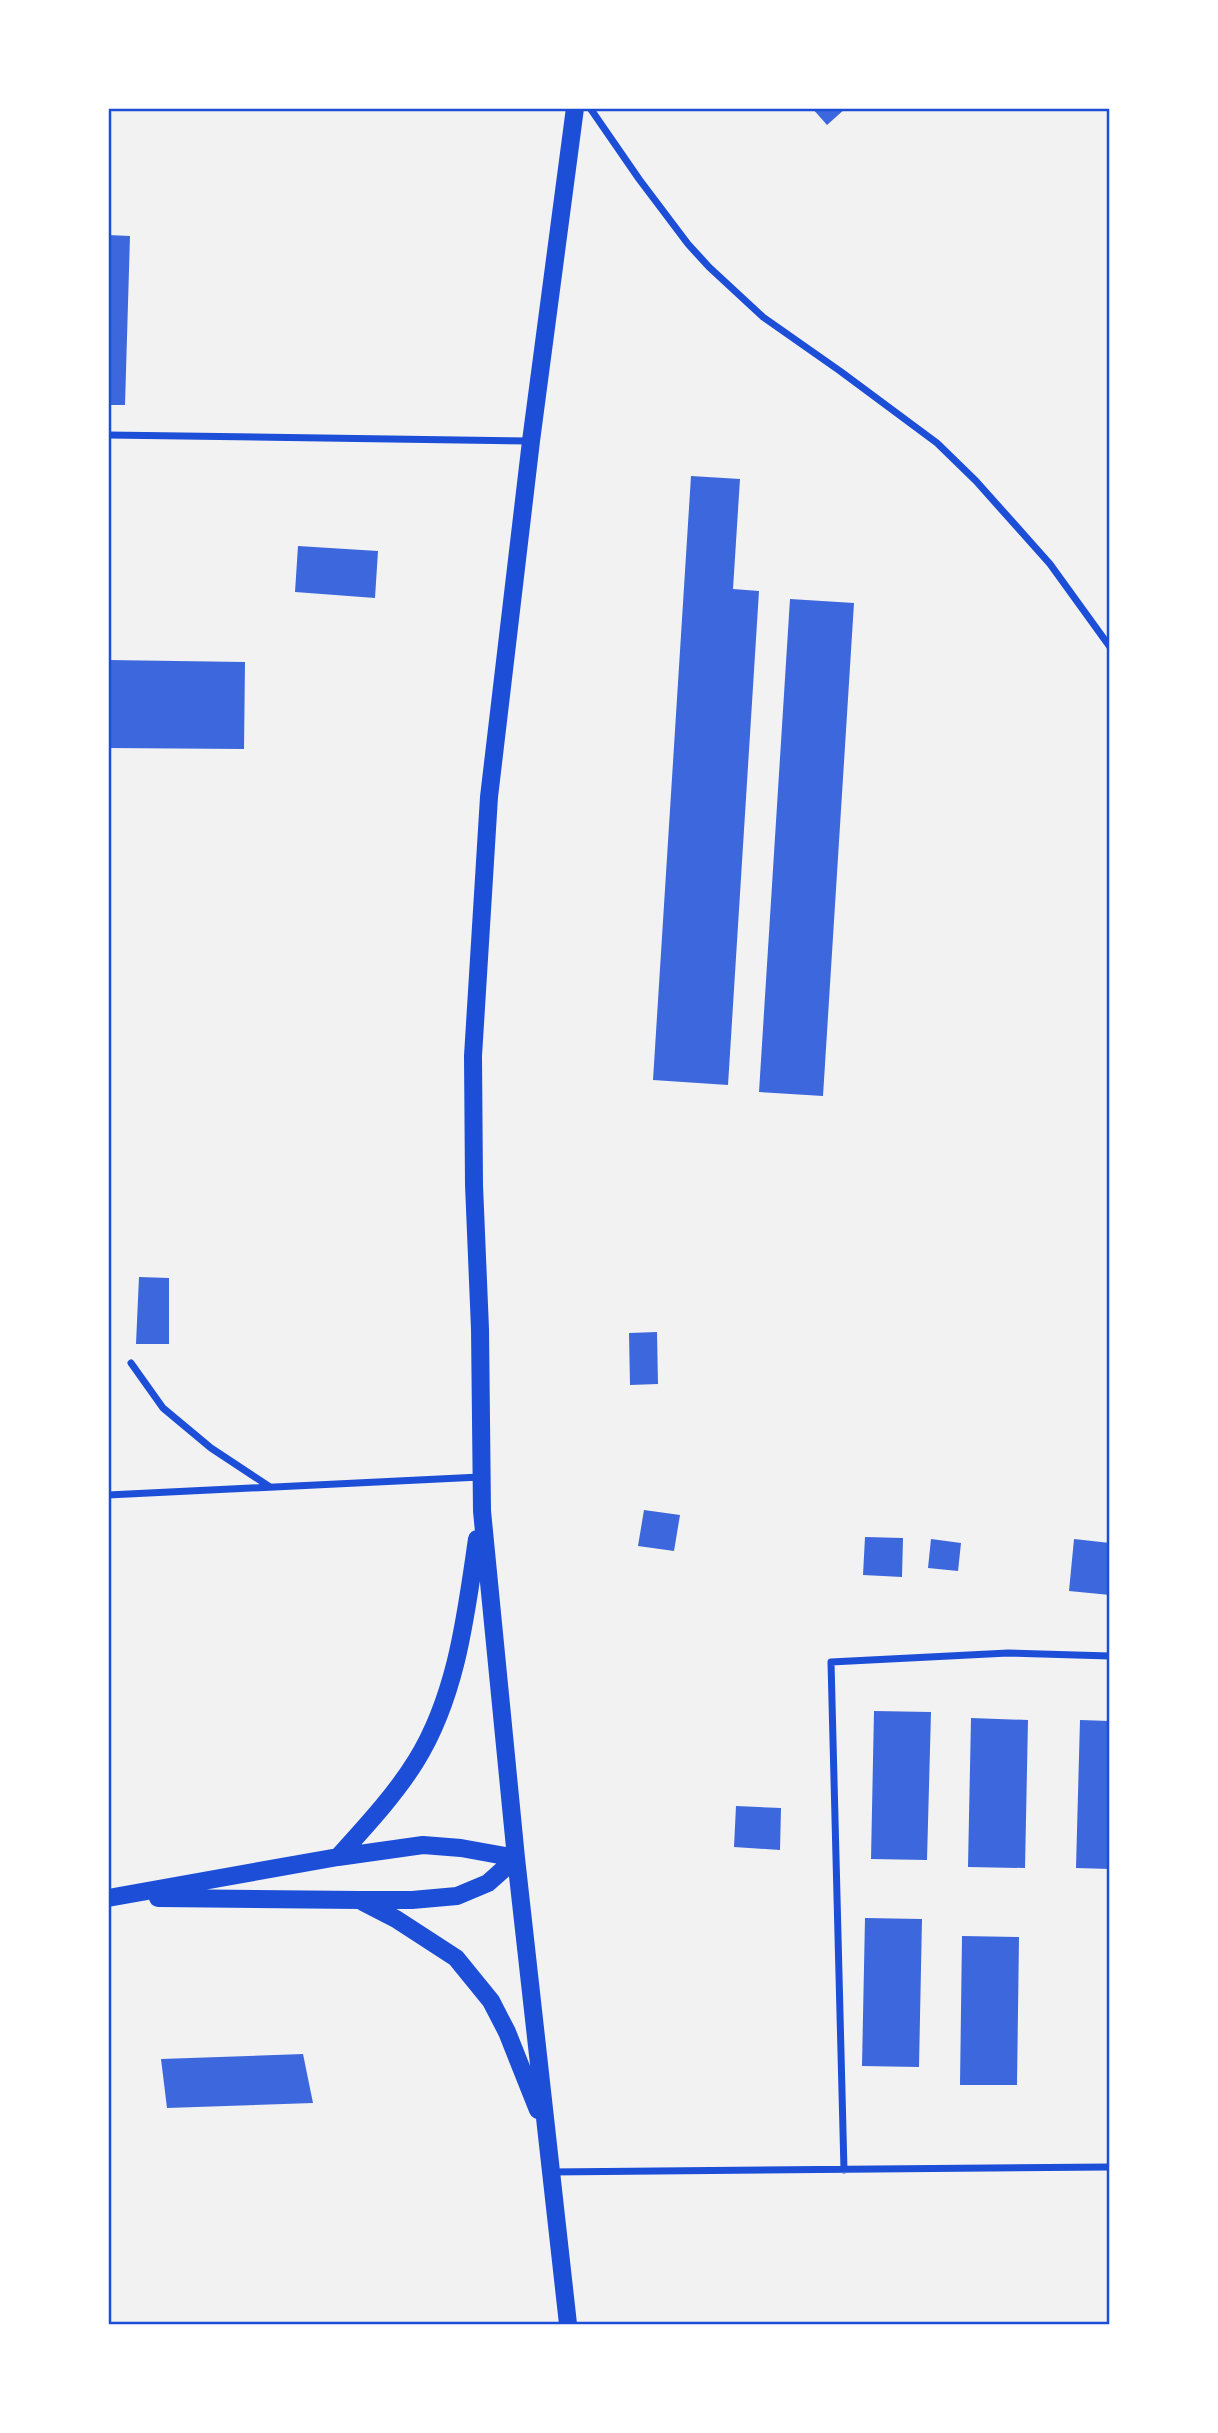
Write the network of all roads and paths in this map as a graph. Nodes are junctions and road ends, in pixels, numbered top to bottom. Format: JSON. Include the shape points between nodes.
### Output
{"nodes":[{"id":1,"x":575,"y":108,"type":"edge"},
{"id":2,"x":590,"y":108,"type":"edge"},
{"id":3,"x":108,"y":435,"type":"edge"},
{"id":4,"x":531,"y":441,"type":"junction"},
{"id":5,"x":1110,"y":648,"type":"edge"},
{"id":6,"x":131,"y":1363,"type":"dead end"},
{"id":7,"x":481,"y":1476,"type":"junction"},
{"id":8,"x":270,"y":1487,"type":"junction"},
{"id":9,"x":108,"y":1495,"type":"edge"},
{"id":10,"x":481,"y":1511,"type":"junction"},
{"id":11,"x":1110,"y":1656,"type":"edge"},
{"id":12,"x":338,"y":1857,"type":"junction"},
{"id":13,"x":516,"y":1858,"type":"junction"},
{"id":14,"x":113,"y":1898,"type":"edge"},
{"id":15,"x":360,"y":1900,"type":"junction"},
{"id":16,"x":546,"y":2131,"type":"junction"},
{"id":17,"x":1110,"y":2167,"type":"edge"},
{"id":18,"x":844,"y":2170,"type":"junction"},
{"id":19,"x":551,"y":2172,"type":"junction"},
{"id":20,"x":568,"y":2325,"type":"edge"}],
"edges":[{"from":1,"to":4,"type":"main road"},
{"from":2,"to":5,"type":"street","via":[[709,267],[763,317],[937,443],[1050,564]]},
{"from":3,"to":4,"type":"street"},
{"from":4,"to":7,"type":"main road","via":[[489,797],[473,1056]]},
{"from":6,"to":8,"type":"street","via":[[163,1408],[211,1448]]},
{"from":7,"to":8,"type":"street"},
{"from":7,"to":10,"type":"main road"},
{"from":8,"to":9,"type":"street"},
{"from":10,"to":12,"type":"main road","via":[[465,1622],[440,1712],[407,1775]]},
{"from":10,"to":13,"type":"main road"},
{"from":11,"to":18,"type":"street","via":[[1008,1653],[831,1662]]},
{"from":12,"to":13,"type":"main road","via":[[423,1845]]},
{"from":12,"to":14,"type":"main road"},
{"from":13,"to":15,"type":"main road","via":[[488,1882],[457,1896]]},
{"from":13,"to":16,"type":"main road"},
{"from":14,"to":15,"type":"main road"},
{"from":15,"to":16,"type":"main road","via":[[456,1958],[491,2001]]},
{"from":16,"to":19,"type":"main road"},
{"from":17,"to":18,"type":"street"},
{"from":18,"to":19,"type":"street"},
{"from":19,"to":20,"type":"main road"}]}
